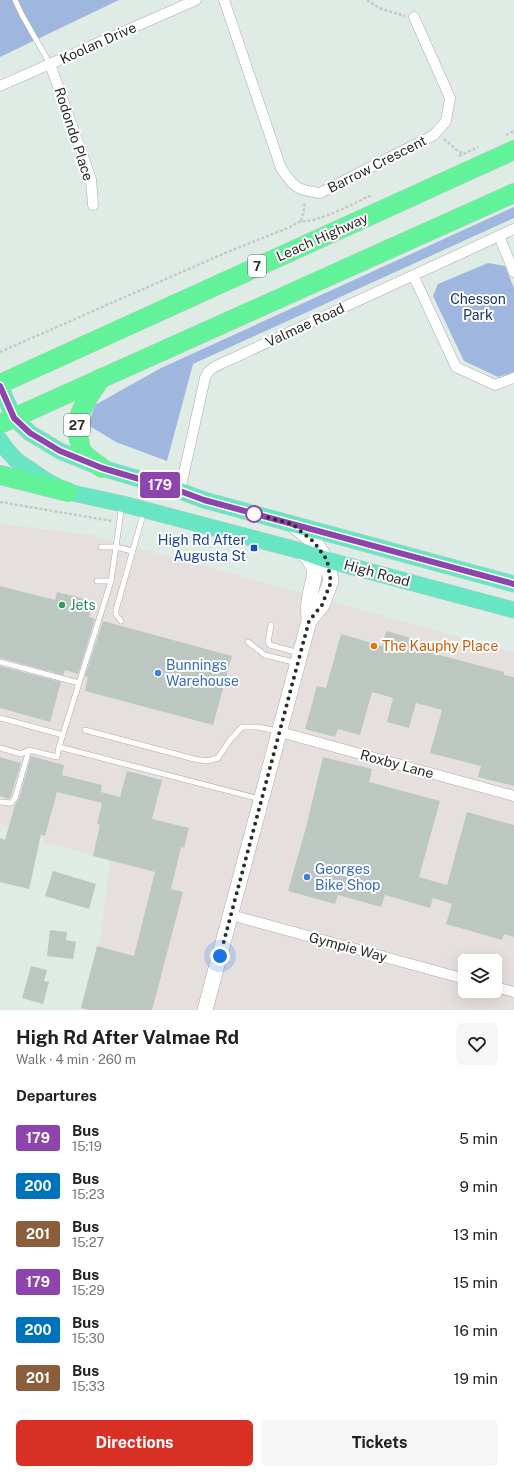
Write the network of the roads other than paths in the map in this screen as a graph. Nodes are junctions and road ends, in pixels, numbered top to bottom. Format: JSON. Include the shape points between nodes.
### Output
{"nodes":[{"id":1,"x":15,"y":0,"type":"edge"},
{"id":2,"x":196,"y":0,"type":"edge"},
{"id":3,"x":224,"y":0,"type":"edge"},
{"id":4,"x":414,"y":17,"type":"dead end"},
{"id":5,"x":50,"y":64,"type":"junction"},
{"id":6,"x":0,"y":86,"type":"edge"},
{"id":7,"x":508,"y":143,"type":"edge"},
{"id":8,"x":514,"y":193,"type":"edge"},
{"id":9,"x":93,"y":205,"type":"dead end"},
{"id":10,"x":514,"y":229,"type":"edge"},
{"id":11,"x":499,"y":236,"type":"junction"},
{"id":12,"x":514,"y":272,"type":"edge"},
{"id":13,"x":413,"y":275,"type":"junction"},
{"id":14,"x":101,"y":378,"type":"junction"},
{"id":15,"x":514,"y":378,"type":"edge"},
{"id":16,"x":0,"y":385,"type":"edge"},
{"id":17,"x":7,"y":421,"type":"edge"},
{"id":18,"x":0,"y":440,"type":"edge"},
{"id":19,"x":102,"y":468,"type":"junction"},
{"id":20,"x":0,"y":476,"type":"edge"},
{"id":21,"x":180,"y":491,"type":"junction"},
{"id":22,"x":68,"y":492,"type":"junction"},
{"id":23,"x":123,"y":504,"type":"junction"},
{"id":24,"x":144,"y":510,"type":"junction"},
{"id":25,"x":292,"y":524,"type":"junction"},
{"id":26,"x":101,"y":547,"type":"dead end"},
{"id":27,"x":116,"y":547,"type":"junction"},
{"id":28,"x":132,"y":551,"type":"junction"},
{"id":29,"x":301,"y":551,"type":"junction"},
{"id":30,"x":327,"y":560,"type":"junction"},
{"id":31,"x":357,"y":567,"type":"junction"},
{"id":32,"x":96,"y":581,"type":"dead end"},
{"id":33,"x":111,"y":581,"type":"junction"},
{"id":34,"x":331,"y":582,"type":"junction"},
{"id":35,"x":514,"y":584,"type":"edge"},
{"id":36,"x":514,"y":610,"type":"edge"},
{"id":37,"x":121,"y":621,"type":"dead end"},
{"id":38,"x":309,"y":621,"type":"junction"},
{"id":39,"x":271,"y":626,"type":"dead end"},
{"id":40,"x":248,"y":642,"type":"dead end"},
{"id":41,"x":299,"y":658,"type":"junction"},
{"id":42,"x":0,"y":662,"type":"edge"},
{"id":43,"x":79,"y":683,"type":"junction"},
{"id":44,"x":0,"y":718,"type":"edge"},
{"id":45,"x":86,"y":730,"type":"dead end"},
{"id":46,"x":280,"y":732,"type":"junction"},
{"id":47,"x":63,"y":735,"type":"junction"},
{"id":48,"x":59,"y":747,"type":"junction"},
{"id":49,"x":0,"y":748,"type":"edge"},
{"id":50,"x":29,"y":750,"type":"junction"},
{"id":51,"x":514,"y":796,"type":"edge"},
{"id":52,"x":262,"y":800,"type":"junction"},
{"id":53,"x":0,"y":802,"type":"edge"},
{"id":54,"x":231,"y":915,"type":"junction"},
{"id":55,"x":458,"y":977,"type":"edge"},
{"id":56,"x":502,"y":989,"type":"edge"},
{"id":57,"x":514,"y":992,"type":"edge"},
{"id":58,"x":205,"y":1010,"type":"edge"}],
"edges":[{"from":1,"to":5,"type":"lane"},
{"from":2,"to":5,"type":"street","name":"Koolan Drive"},
{"from":3,"to":4,"type":"street","name":"Barrow Crescent","via":[[281,168],[296,188],[320,193],[437,133],[446,121],[450,98]]},
{"from":5,"to":6,"type":"street","name":"Koolan Drive"},
{"from":5,"to":9,"type":"street","name":"Rodondo Place","via":[[91,179]]},
{"from":7,"to":16,"type":"highway","name":"Leach Highway","number":"7"},
{"from":8,"to":14,"type":"highway"},
{"from":10,"to":11,"type":"street","name":"Valmae Road"},
{"from":11,"to":12,"type":"street"},
{"from":11,"to":13,"type":"street","name":"Valmae Road"},
{"from":13,"to":15,"type":"street","via":[[456,367],[496,385]]},
{"from":13,"to":21,"type":"street","name":"Valmae Road","via":[[208,372]]},
{"from":14,"to":17,"type":"highway"},
{"from":14,"to":19,"type":"highway","number":"27","via":[[79,416],[77,436],[82,452]]},
{"from":16,"to":17,"type":"main road","name":"High Road","number":"27"},
{"from":17,"to":19,"type":"main road","name":"High Road","number":"27","via":[[60,451]]},
{"from":18,"to":22,"type":"main road","name":"High Road","via":[[16,460]]},
{"from":19,"to":21,"type":"main road","name":"High Road","number":"27"},
{"from":20,"to":22,"type":"highway"},
{"from":21,"to":25,"type":"main road","name":"High Road","number":"27"},
{"from":22,"to":23,"type":"main road","name":"High Road"},
{"from":23,"to":24,"type":"main road","name":"High Road"},
{"from":23,"to":27,"type":"lane"},
{"from":24,"to":28,"type":"lane"},
{"from":24,"to":29,"type":"main road","name":"High Road"},
{"from":25,"to":30,"type":"street","via":[[314,542]]},
{"from":25,"to":35,"type":"main road","name":"High Road","number":"27"},
{"from":26,"to":27,"type":"lane"},
{"from":27,"to":28,"type":"lane"},
{"from":27,"to":33,"type":"lane"},
{"from":28,"to":37,"type":"lane","via":[[116,610],[116,615]]},
{"from":29,"to":30,"type":"main road","name":"High Road"},
{"from":29,"to":38,"type":"street","via":[[314,566]]},
{"from":30,"to":31,"type":"main road","name":"High Road"},
{"from":30,"to":34,"type":"street"},
{"from":31,"to":34,"type":"street","via":[[341,572]]},
{"from":31,"to":36,"type":"main road","name":"High Road"},
{"from":32,"to":33,"type":"lane"},
{"from":33,"to":43,"type":"lane"},
{"from":34,"to":38,"type":"street","via":[[322,605]]},
{"from":38,"to":41,"type":"street"},
{"from":39,"to":41,"type":"lane","via":[[268,640],[270,645]]},
{"from":40,"to":41,"type":"lane","via":[[265,655]]},
{"from":41,"to":46,"type":"street"},
{"from":42,"to":43,"type":"lane"},
{"from":43,"to":47,"type":"lane"},
{"from":44,"to":47,"type":"lane"},
{"from":45,"to":46,"type":"lane","via":[[207,761],[218,758],[242,727],[257,726]]},
{"from":46,"to":51,"type":"street","name":"Roxby Lane"},
{"from":46,"to":52,"type":"street"},
{"from":47,"to":48,"type":"lane"},
{"from":48,"to":50,"type":"lane","via":[[57,757]]},
{"from":48,"to":52,"type":"lane"},
{"from":49,"to":50,"type":"lane","via":[[21,754]]},
{"from":50,"to":53,"type":"lane","via":[[15,798],[11,803]]},
{"from":52,"to":54,"type":"street"},
{"from":54,"to":55,"type":"street","name":"Gympie Way"},
{"from":54,"to":58,"type":"street"},
{"from":56,"to":57,"type":"street"}]}
